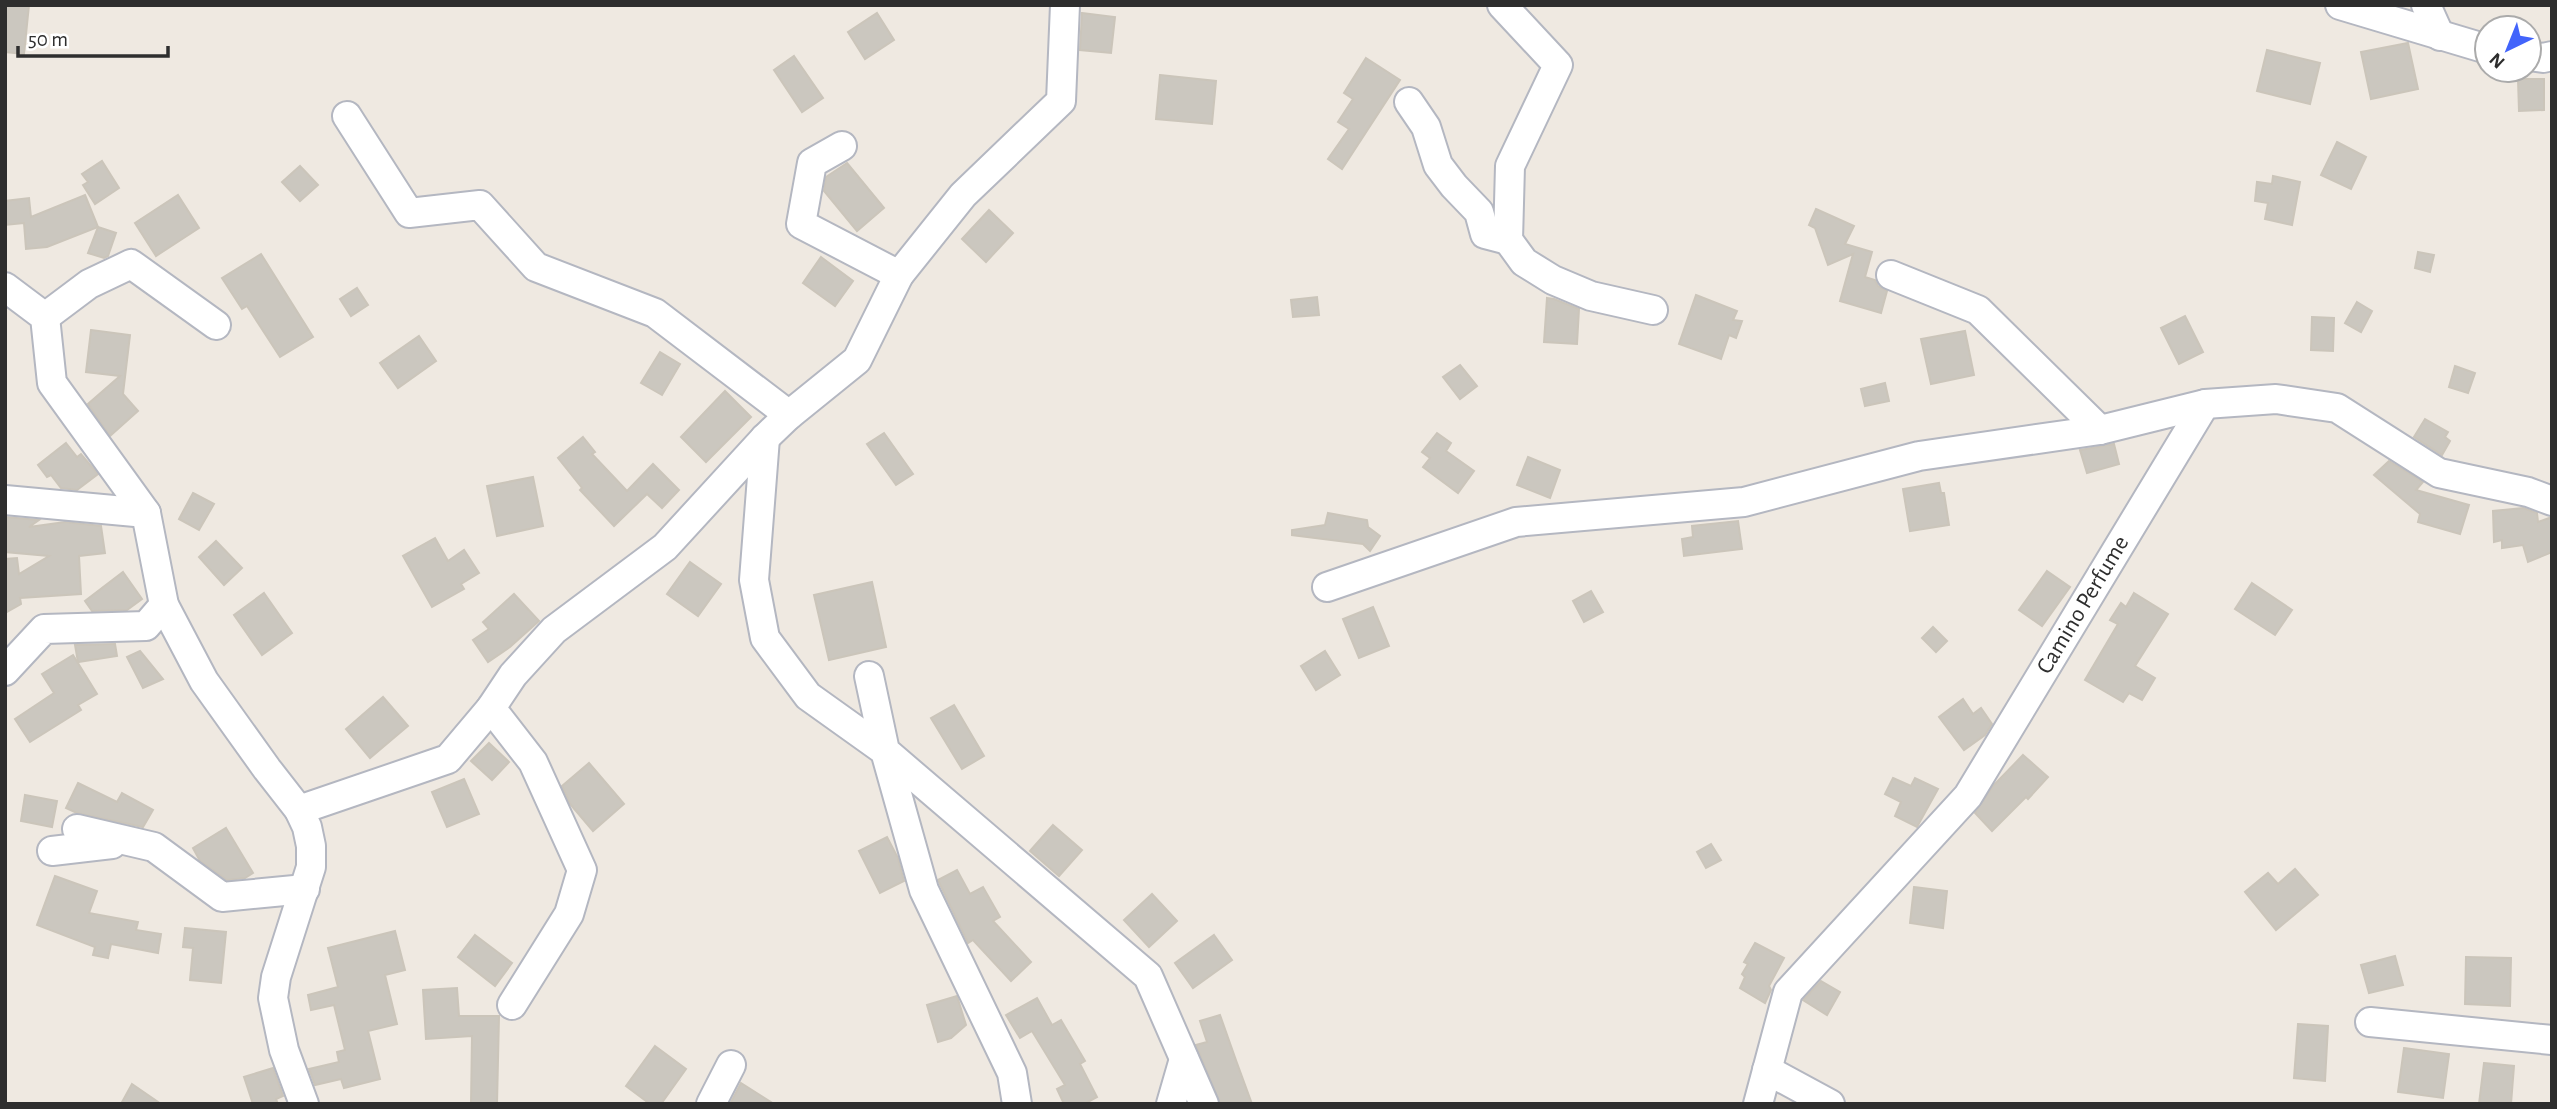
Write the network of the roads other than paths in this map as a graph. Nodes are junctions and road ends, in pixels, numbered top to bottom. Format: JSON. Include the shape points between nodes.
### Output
{"nodes":[{"id":1,"x":1065,"y":5,"type":"edge"},
{"id":2,"x":1502,"y":5,"type":"edge"},
{"id":3,"x":2340,"y":5,"type":"edge"},
{"id":4,"x":2426,"y":5,"type":"edge"},
{"id":5,"x":2440,"y":36,"type":"junction"},
{"id":6,"x":2473,"y":45,"type":"edge"},
{"id":7,"x":1409,"y":102,"type":"dead end"},
{"id":8,"x":347,"y":116,"type":"dead end"},
{"id":9,"x":842,"y":146,"type":"dead end"},
{"id":10,"x":1508,"y":240,"type":"junction"},
{"id":11,"x":900,"y":275,"type":"junction"},
{"id":12,"x":1902,"y":285,"type":"dead end"},
{"id":13,"x":5,"y":287,"type":"edge"},
{"id":14,"x":1653,"y":310,"type":"dead end"},
{"id":15,"x":45,"y":317,"type":"junction"},
{"id":16,"x":216,"y":325,"type":"dead end"},
{"id":17,"x":2205,"y":404,"type":"junction"},
{"id":18,"x":789,"y":415,"type":"junction"},
{"id":19,"x":2100,"y":430,"type":"junction"},
{"id":20,"x":765,"y":438,"type":"junction"},
{"id":21,"x":5,"y":500,"type":"edge"},
{"id":22,"x":2552,"y":501,"type":"edge"},
{"id":23,"x":146,"y":513,"type":"junction"},
{"id":24,"x":1327,"y":587,"type":"dead end"},
{"id":25,"x":164,"y":605,"type":"junction"},
{"id":26,"x":5,"y":671,"type":"edge"},
{"id":27,"x":869,"y":676,"type":"dead end"},
{"id":28,"x":491,"y":708,"type":"junction"},
{"id":29,"x":885,"y":751,"type":"junction"},
{"id":30,"x":299,"y":810,"type":"junction"},
{"id":31,"x":77,"y":829,"type":"dead end"},
{"id":32,"x":132,"y":842,"type":"junction"},
{"id":33,"x":52,"y":851,"type":"dead end"},
{"id":34,"x":305,"y":889,"type":"junction"},
{"id":35,"x":512,"y":1005,"type":"dead end"},
{"id":36,"x":2370,"y":1022,"type":"dead end"},
{"id":37,"x":2552,"y":1040,"type":"edge"},
{"id":38,"x":1184,"y":1059,"type":"junction"},
{"id":39,"x":731,"y":1065,"type":"dead end"},
{"id":40,"x":1767,"y":1070,"type":"junction"},
{"id":41,"x":304,"y":1104,"type":"edge"},
{"id":42,"x":711,"y":1104,"type":"edge"},
{"id":43,"x":1017,"y":1104,"type":"edge"},
{"id":44,"x":1171,"y":1104,"type":"edge"},
{"id":45,"x":1203,"y":1104,"type":"edge"},
{"id":46,"x":1758,"y":1104,"type":"edge"},
{"id":47,"x":1830,"y":1104,"type":"edge"}],
"edges":[{"from":1,"to":11,"type":"street","via":[[1061,101],[963,195]]},
{"from":2,"to":10,"type":"street","via":[[1558,65],[1510,166]]},
{"from":3,"to":5,"type":"street"},
{"from":4,"to":5,"type":"street"},
{"from":5,"to":6,"type":"street"},
{"from":7,"to":10,"type":"street","via":[[1426,127],[1438,165],[1479,212],[1485,234]]},
{"from":8,"to":18,"type":"street","via":[[409,213],[480,205],[536,267],[655,313]]},
{"from":9,"to":11,"type":"street","via":[[812,163],[801,224]]},
{"from":10,"to":14,"type":"street","via":[[1524,262],[1553,280],[1591,296]]},
{"from":11,"to":18,"type":"street","via":[[857,360]]},
{"from":12,"to":19,"type":"street","via":[[1978,310]]},
{"from":13,"to":15,"type":"street"},
{"from":15,"to":16,"type":"street","via":[[89,284],[131,264]]},
{"from":15,"to":23,"type":"street","via":[[52,383]]},
{"from":17,"to":19,"type":"street"},
{"from":17,"to":22,"type":"street","via":[[2276,399],[2337,408],[2439,473]]},
{"from":17,"to":40,"type":"street","name":"Camino Perfume","via":[[1968,796],[1788,992]]},
{"from":18,"to":20,"type":"street"},
{"from":19,"to":24,"type":"street","via":[[1919,456],[1744,502],[1516,522]]},
{"from":20,"to":28,"type":"street","via":[[665,547],[554,629]]},
{"from":20,"to":29,"type":"street","via":[[754,580],[765,638],[807,696]]},
{"from":21,"to":23,"type":"street"},
{"from":23,"to":25,"type":"street"},
{"from":25,"to":26,"type":"street","via":[[146,626],[44,629]]},
{"from":25,"to":30,"type":"street","via":[[204,681]]},
{"from":27,"to":29,"type":"street"},
{"from":28,"to":30,"type":"street","via":[[449,759]]},
{"from":28,"to":35,"type":"street","via":[[533,762],[582,870],[569,914]]},
{"from":29,"to":38,"type":"street","via":[[1149,976]]},
{"from":29,"to":43,"type":"street","via":[[924,890],[1012,1073]]},
{"from":30,"to":34,"type":"street","via":[[311,846]]},
{"from":31,"to":32,"type":"street"},
{"from":32,"to":33,"type":"street"},
{"from":32,"to":34,"type":"street","via":[[154,847],[222,897]]},
{"from":34,"to":41,"type":"street","via":[[273,998],[284,1050]]},
{"from":36,"to":37,"type":"street"},
{"from":38,"to":44,"type":"street"},
{"from":38,"to":45,"type":"street"},
{"from":39,"to":42,"type":"street"},
{"from":40,"to":46,"type":"street","name":"Camino Perfume"},
{"from":40,"to":47,"type":"street"}]}
